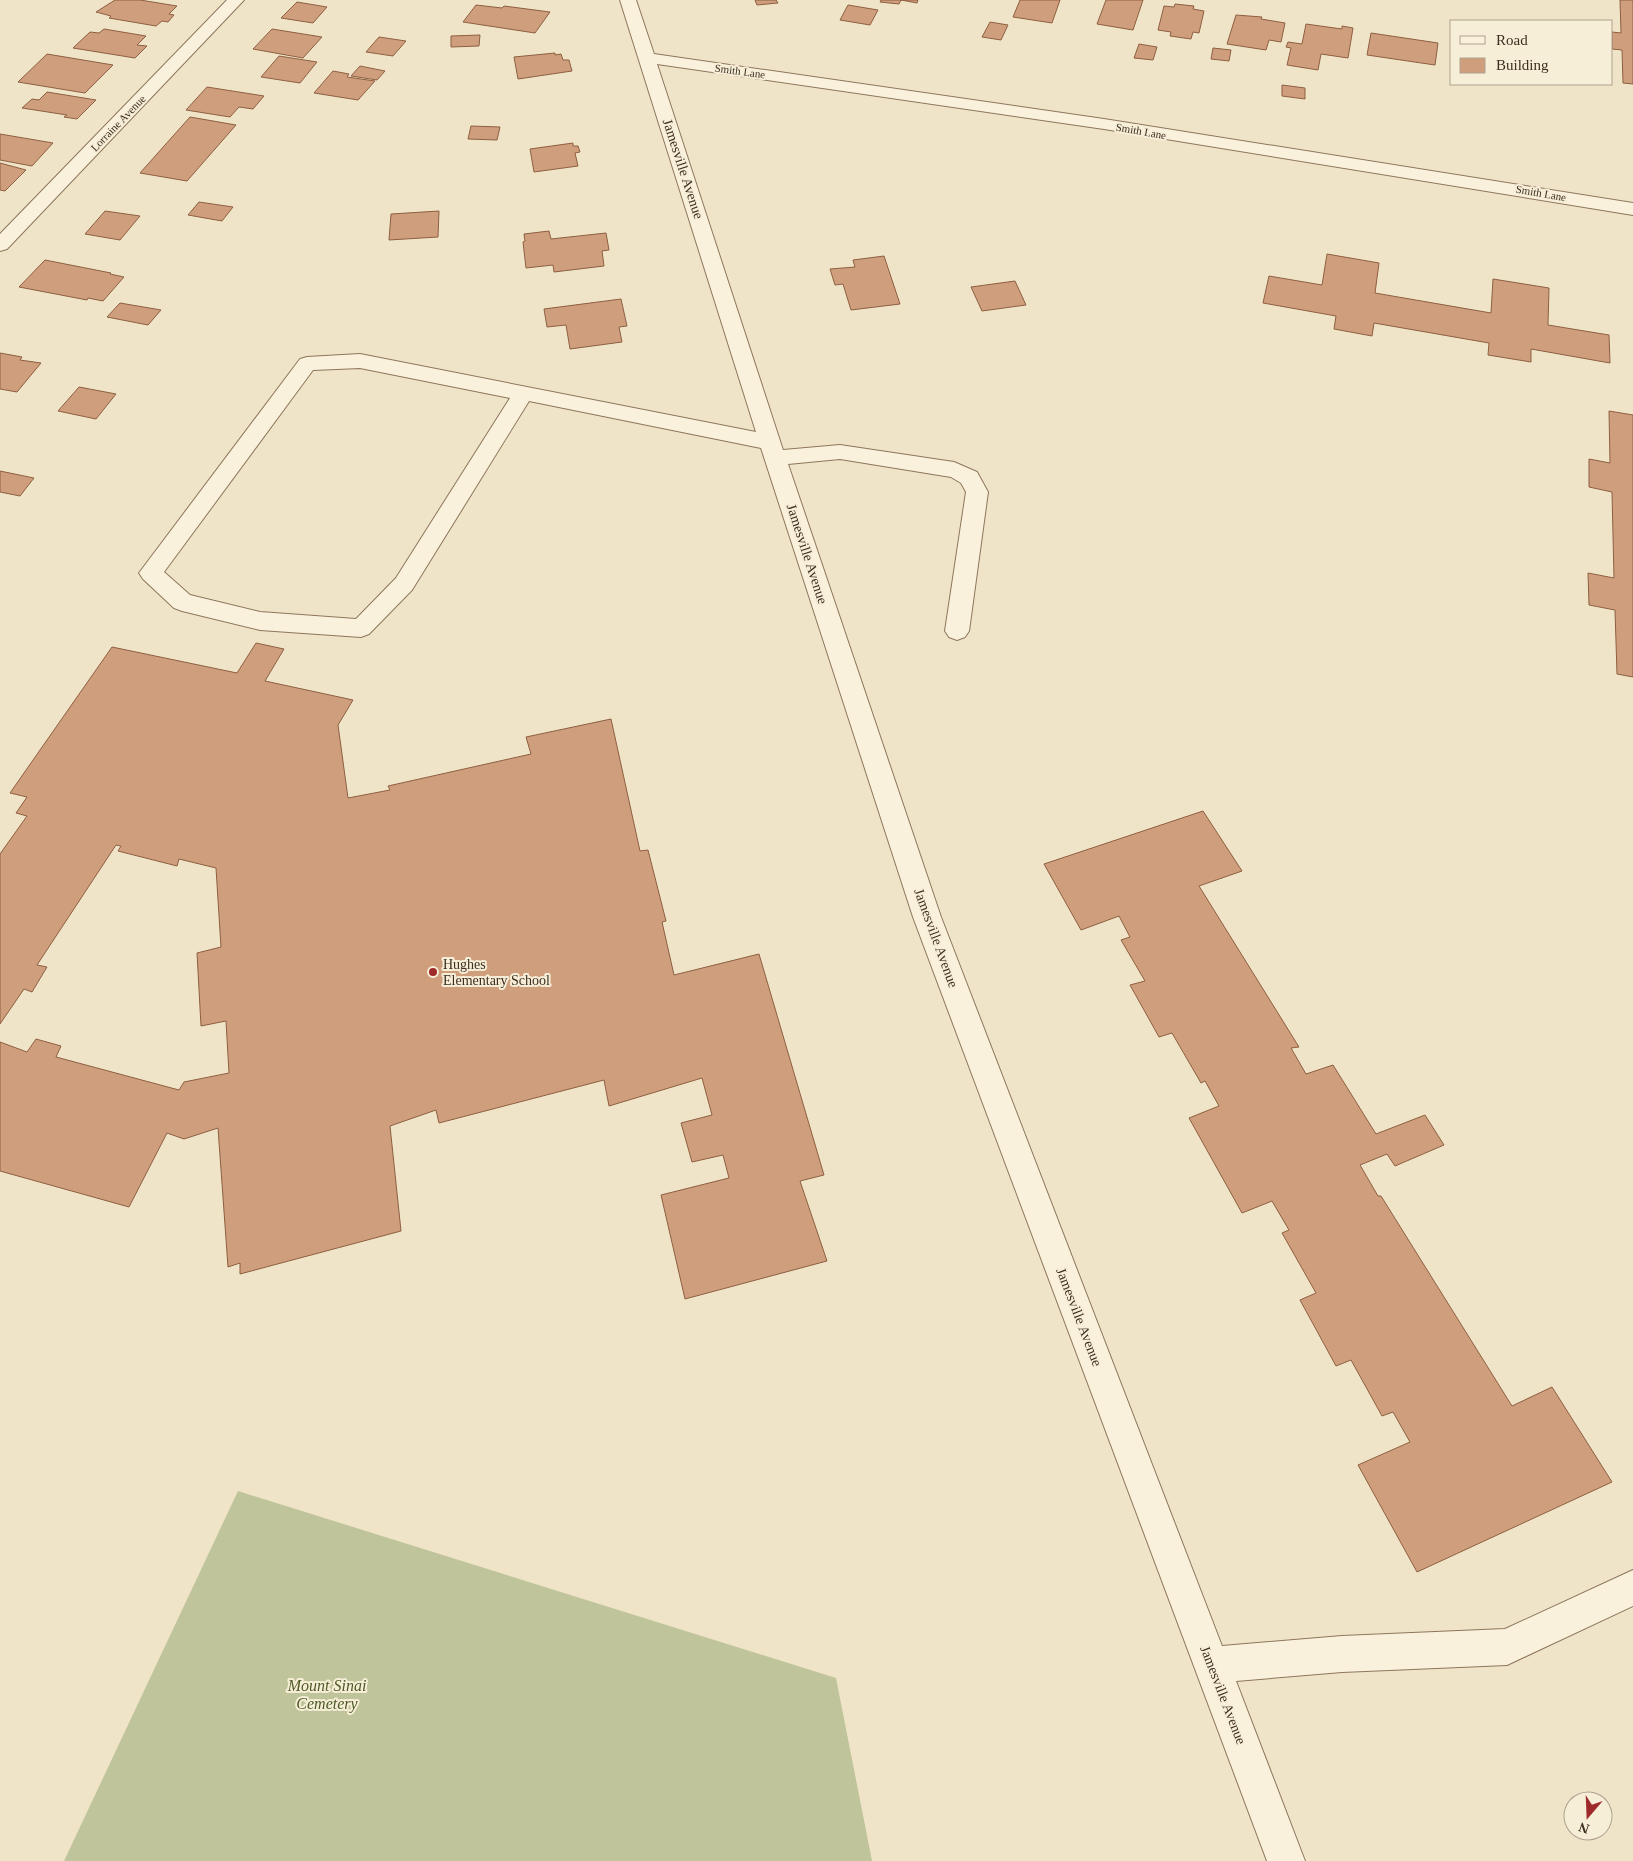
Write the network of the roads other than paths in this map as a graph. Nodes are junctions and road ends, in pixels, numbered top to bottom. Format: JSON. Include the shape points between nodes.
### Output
{"nodes":[{"id":1,"x":236,"y":0,"type":"edge"},
{"id":2,"x":628,"y":0,"type":"edge"},
{"id":3,"x":648,"y":58,"type":"junction"},
{"id":4,"x":1633,"y":209,"type":"edge"},
{"id":5,"x":0,"y":245,"type":"edge"},
{"id":6,"x":524,"y":393,"type":"junction"},
{"id":7,"x":773,"y":450,"type":"junction"},
{"id":8,"x":957,"y":631,"type":"dead end"},
{"id":9,"x":1633,"y":1588,"type":"edge"},
{"id":10,"x":1212,"y":1665,"type":"junction"},
{"id":11,"x":1286,"y":1861,"type":"edge"}],
"edges":[{"from":1,"to":5,"type":"street","name":"Lorraine Avenue"},
{"from":2,"to":3,"type":"street","name":"Jamesville Avenue"},
{"from":3,"to":4,"type":"street","name":"Smith Lane","via":[[1104,124]]},
{"from":3,"to":7,"type":"street","name":"Jamesville Avenue"},
{"from":6,"to":6,"type":"street","via":[[360,361],[307,364],[151,572],[182,602],[260,621],[361,628],[404,584]]},
{"from":6,"to":7,"type":"street"},
{"from":7,"to":8,"type":"street","via":[[865,454],[954,470],[965,473],[974,481],[977,492]]},
{"from":7,"to":10,"type":"street","name":"Jamesville Avenue","via":[[927,917]]},
{"from":9,"to":10,"type":"street","via":[[1507,1647],[1342,1654]]},
{"from":10,"to":11,"type":"street","name":"Jamesville Avenue"}]}
